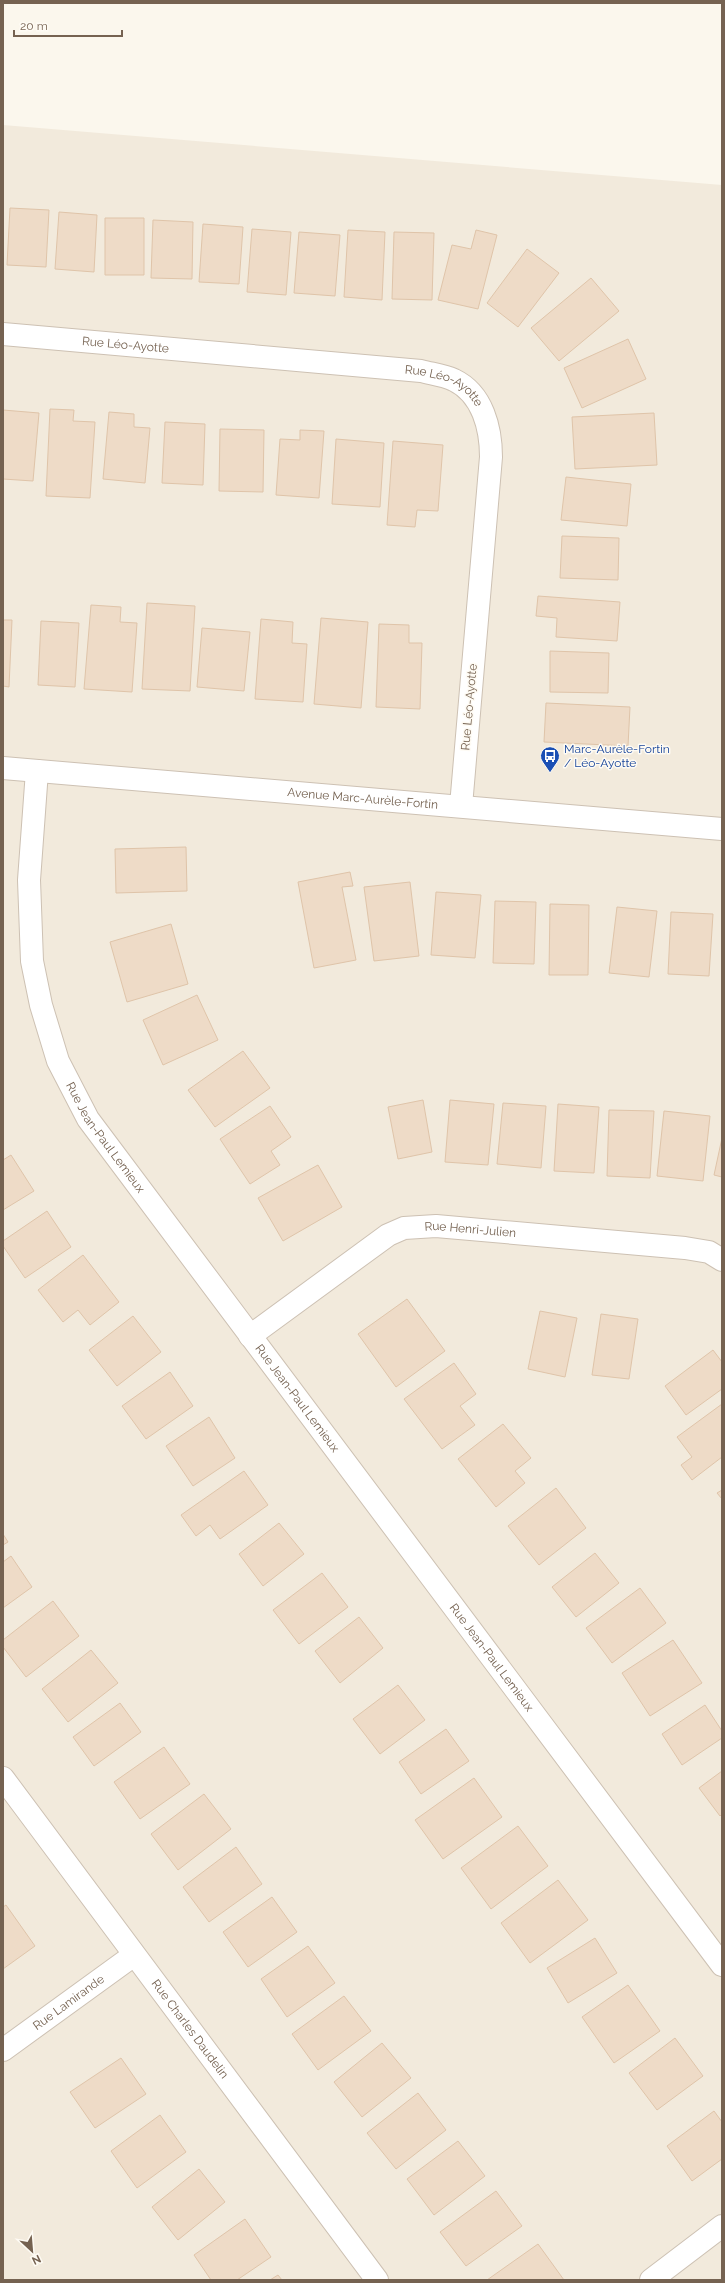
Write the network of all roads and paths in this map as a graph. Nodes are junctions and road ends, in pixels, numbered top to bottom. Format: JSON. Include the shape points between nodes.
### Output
{"nodes":[{"id":1,"x":3,"y":334,"type":"edge"},
{"id":2,"x":3,"y":768,"type":"edge"},
{"id":3,"x":37,"y":772,"type":"junction"},
{"id":4,"x":460,"y":806,"type":"junction"},
{"id":5,"x":722,"y":830,"type":"edge"},
{"id":6,"x":722,"y":1260,"type":"edge"},
{"id":7,"x":250,"y":1336,"type":"junction"},
{"id":8,"x":3,"y":1778,"type":"edge"},
{"id":9,"x":134,"y":1955,"type":"junction"},
{"id":10,"x":722,"y":1965,"type":"edge"},
{"id":11,"x":3,"y":2050,"type":"edge"},
{"id":12,"x":722,"y":2226,"type":"edge"},
{"id":13,"x":377,"y":2280,"type":"edge"},
{"id":14,"x":651,"y":2280,"type":"edge"}],
"edges":[{"from":1,"to":4,"type":"street","name":"Rue Léo-Ayotte","via":[[421,371],[445,376],[466,388],[485,417],[491,440],[491,457]]},
{"from":2,"to":3,"type":"street","name":"Avenue Marc-Aurèle-Fortin"},
{"from":3,"to":4,"type":"street","name":"Avenue Marc-Aurèle-Fortin"},
{"from":3,"to":7,"type":"street","name":"Rue Jean-Paul Lemieux","via":[[30,853],[30,938],[38,990],[58,1062],[88,1119]]},
{"from":4,"to":5,"type":"street","name":"Avenue Marc-Aurèle-Fortin"},
{"from":6,"to":7,"type":"street","name":"Rue Henri-Julien","via":[[709,1252],[685,1248],[436,1226],[404,1228],[377,1241]]},
{"from":7,"to":10,"type":"street","name":"Rue Jean-Paul Lemieux"},
{"from":8,"to":9,"type":"street","name":"Rue Charles Daudelin"},
{"from":9,"to":11,"type":"street","name":"Rue Lamirande"},
{"from":9,"to":13,"type":"street","name":"Rue Charles Daudelin"},
{"from":12,"to":14,"type":"street"}]}
